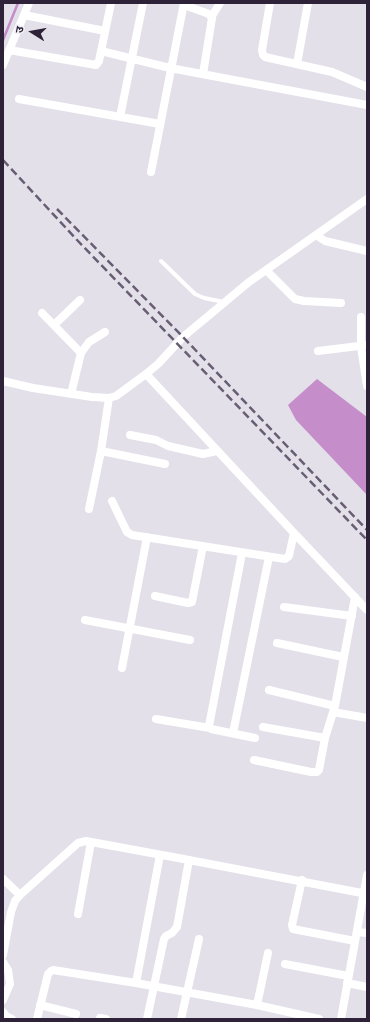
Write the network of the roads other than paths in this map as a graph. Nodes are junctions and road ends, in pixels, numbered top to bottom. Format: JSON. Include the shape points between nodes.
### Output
{"nodes":[{"id":1,"x":29,"y":3,"type":"edge"},
{"id":2,"x":111,"y":3,"type":"edge"},
{"id":3,"x":143,"y":3,"type":"edge"},
{"id":4,"x":220,"y":3,"type":"edge"},
{"id":5,"x":270,"y":3,"type":"edge"},
{"id":6,"x":308,"y":3,"type":"edge"},
{"id":7,"x":184,"y":4,"type":"edge"},
{"id":8,"x":24,"y":15,"type":"junction"},
{"id":9,"x":212,"y":16,"type":"junction"},
{"id":10,"x":105,"y":32,"type":"junction"},
{"id":11,"x":9,"y":50,"type":"junction"},
{"id":12,"x":101,"y":51,"type":"junction"},
{"id":13,"x":132,"y":59,"type":"junction"},
{"id":14,"x":297,"y":64,"type":"junction"},
{"id":15,"x":3,"y":65,"type":"edge"},
{"id":16,"x":170,"y":68,"type":"junction"},
{"id":17,"x":203,"y":74,"type":"junction"},
{"id":18,"x":367,"y":87,"type":"edge"},
{"id":19,"x":19,"y":99,"type":"dead end"},
{"id":20,"x":367,"y":105,"type":"edge"},
{"id":21,"x":120,"y":117,"type":"junction"},
{"id":22,"x":160,"y":124,"type":"junction"},
{"id":23,"x":151,"y":172,"type":"dead end"},
{"id":24,"x":367,"y":199,"type":"edge"},
{"id":25,"x":316,"y":235,"type":"junction"},
{"id":26,"x":367,"y":251,"type":"edge"},
{"id":27,"x":161,"y":261,"type":"dead end"},
{"id":28,"x":266,"y":270,"type":"junction"},
{"id":29,"x":80,"y":300,"type":"dead end"},
{"id":30,"x":225,"y":302,"type":"junction"},
{"id":31,"x":341,"y":302,"type":"dead end"},
{"id":32,"x":42,"y":313,"type":"dead end"},
{"id":33,"x":361,"y":317,"type":"dead end"},
{"id":34,"x":54,"y":325,"type":"junction"},
{"id":35,"x":105,"y":332,"type":"dead end"},
{"id":36,"x":364,"y":346,"type":"edge"},
{"id":37,"x":318,"y":350,"type":"dead end"},
{"id":38,"x":81,"y":353,"type":"junction"},
{"id":39,"x":146,"y":374,"type":"junction"},
{"id":40,"x":3,"y":381,"type":"edge"},
{"id":41,"x":367,"y":386,"type":"edge"},
{"id":42,"x":71,"y":394,"type":"junction"},
{"id":43,"x":109,"y":398,"type":"junction"},
{"id":44,"x":130,"y":435,"type":"dead end"},
{"id":45,"x":101,"y":450,"type":"junction"},
{"id":46,"x":217,"y":451,"type":"junction"},
{"id":47,"x":165,"y":464,"type":"dead end"},
{"id":48,"x":112,"y":501,"type":"dead end"},
{"id":49,"x":89,"y":509,"type":"dead end"},
{"id":50,"x":294,"y":533,"type":"junction"},
{"id":51,"x":147,"y":537,"type":"junction"},
{"id":52,"x":202,"y":546,"type":"junction"},
{"id":53,"x":242,"y":553,"type":"junction"},
{"id":54,"x":269,"y":556,"type":"junction"},
{"id":55,"x":155,"y":596,"type":"dead end"},
{"id":56,"x":355,"y":597,"type":"junction"},
{"id":57,"x":284,"y":607,"type":"dead end"},
{"id":58,"x":367,"y":610,"type":"edge"},
{"id":59,"x":352,"y":616,"type":"junction"},
{"id":60,"x":85,"y":620,"type":"dead end"},
{"id":61,"x":129,"y":628,"type":"junction"},
{"id":62,"x":190,"y":640,"type":"dead end"},
{"id":63,"x":277,"y":644,"type":"dead end"},
{"id":64,"x":343,"y":657,"type":"junction"},
{"id":65,"x":122,"y":668,"type":"dead end"},
{"id":66,"x":269,"y":690,"type":"dead end"},
{"id":67,"x":334,"y":709,"type":"junction"},
{"id":68,"x":367,"y":718,"type":"edge"},
{"id":69,"x":156,"y":719,"type":"dead end"},
{"id":70,"x":262,"y":727,"type":"dead end"},
{"id":71,"x":210,"y":728,"type":"junction"},
{"id":72,"x":233,"y":733,"type":"junction"},
{"id":73,"x":255,"y":738,"type":"dead end"},
{"id":74,"x":325,"y":738,"type":"junction"},
{"id":75,"x":254,"y":760,"type":"dead end"},
{"id":76,"x":91,"y":842,"type":"junction"},
{"id":77,"x":160,"y":855,"type":"junction"},
{"id":78,"x":189,"y":860,"type":"junction"},
{"id":79,"x":367,"y":875,"type":"edge"},
{"id":80,"x":3,"y":879,"type":"edge"},
{"id":81,"x":302,"y":880,"type":"junction"},
{"id":82,"x":365,"y":893,"type":"edge"},
{"id":83,"x":20,"y":895,"type":"junction"},
{"id":84,"x":7,"y":908,"type":"edge"},
{"id":85,"x":78,"y":914,"type":"dead end"},
{"id":86,"x":5,"y":929,"type":"edge"},
{"id":87,"x":357,"y":932,"type":"junction"},
{"id":88,"x":367,"y":933,"type":"edge"},
{"id":89,"x":199,"y":939,"type":"dead end"},
{"id":90,"x":355,"y":941,"type":"junction"},
{"id":91,"x":268,"y":953,"type":"dead end"},
{"id":92,"x":3,"y":955,"type":"edge"},
{"id":93,"x":3,"y":962,"type":"edge"},
{"id":94,"x":284,"y":964,"type":"dead end"},
{"id":95,"x":348,"y":980,"type":"junction"},
{"id":96,"x":136,"y":983,"type":"junction"},
{"id":97,"x":154,"y":987,"type":"junction"},
{"id":98,"x":367,"y":987,"type":"edge"},
{"id":99,"x":187,"y":992,"type":"junction"},
{"id":100,"x":3,"y":1000,"type":"edge"},
{"id":101,"x":40,"y":1005,"type":"junction"},
{"id":102,"x":257,"y":1005,"type":"junction"},
{"id":103,"x":3,"y":1012,"type":"edge"},
{"id":104,"x":76,"y":1014,"type":"dead end"},
{"id":105,"x":12,"y":1019,"type":"edge"},
{"id":106,"x":37,"y":1019,"type":"edge"},
{"id":107,"x":147,"y":1019,"type":"edge"},
{"id":108,"x":181,"y":1019,"type":"edge"},
{"id":109,"x":320,"y":1019,"type":"edge"},
{"id":110,"x":341,"y":1019,"type":"edge"}],
"edges":[{"from":1,"to":8,"type":"street"},
{"from":2,"to":10,"type":"street"},
{"from":3,"to":13,"type":"street"},
{"from":4,"to":9,"type":"street"},
{"from":5,"to":14,"type":"street","via":[[263,55]]},
{"from":6,"to":14,"type":"street"},
{"from":7,"to":9,"type":"street"},
{"from":7,"to":16,"type":"street"},
{"from":8,"to":10,"type":"street"},
{"from":8,"to":11,"type":"street"},
{"from":9,"to":17,"type":"street"},
{"from":10,"to":12,"type":"street"},
{"from":11,"to":12,"type":"street","via":[[93,65],[98,63]]},
{"from":11,"to":15,"type":"street"},
{"from":12,"to":13,"type":"street"},
{"from":13,"to":16,"type":"street"},
{"from":13,"to":21,"type":"street"},
{"from":14,"to":18,"type":"street","via":[[338,73]]},
{"from":16,"to":17,"type":"street"},
{"from":16,"to":22,"type":"street"},
{"from":17,"to":20,"type":"street"},
{"from":19,"to":21,"type":"street"},
{"from":21,"to":22,"type":"street"},
{"from":22,"to":23,"type":"street"},
{"from":24,"to":25,"type":"street"},
{"from":25,"to":26,"type":"street","via":[[325,241]]},
{"from":25,"to":28,"type":"street"},
{"from":27,"to":30,"type":"lane","via":[[196,294]]},
{"from":28,"to":30,"type":"street"},
{"from":28,"to":31,"type":"street","via":[[295,299]]},
{"from":29,"to":34,"type":"street"},
{"from":30,"to":39,"type":"street","via":[[183,337]]},
{"from":32,"to":34,"type":"street"},
{"from":33,"to":36,"type":"street"},
{"from":34,"to":38,"type":"street"},
{"from":35,"to":38,"type":"street","via":[[89,342]]},
{"from":36,"to":37,"type":"street"},
{"from":36,"to":41,"type":"street"},
{"from":38,"to":42,"type":"street"},
{"from":39,"to":43,"type":"street","via":[[116,396]]},
{"from":39,"to":46,"type":"street"},
{"from":40,"to":42,"type":"street"},
{"from":42,"to":43,"type":"street"},
{"from":43,"to":45,"type":"street"},
{"from":44,"to":46,"type":"street","via":[[203,454]]},
{"from":45,"to":47,"type":"street"},
{"from":45,"to":49,"type":"street"},
{"from":46,"to":50,"type":"street"},
{"from":48,"to":51,"type":"street","via":[[127,532]]},
{"from":50,"to":54,"type":"street","via":[[287,558]]},
{"from":50,"to":56,"type":"street"},
{"from":51,"to":52,"type":"street"},
{"from":51,"to":61,"type":"street"},
{"from":52,"to":53,"type":"street"},
{"from":52,"to":55,"type":"street","via":[[192,602]]},
{"from":53,"to":54,"type":"street"},
{"from":53,"to":71,"type":"street"},
{"from":54,"to":72,"type":"street"},
{"from":56,"to":58,"type":"street"},
{"from":56,"to":59,"type":"street"},
{"from":57,"to":59,"type":"street"},
{"from":59,"to":64,"type":"street"},
{"from":60,"to":61,"type":"street"},
{"from":61,"to":62,"type":"street"},
{"from":61,"to":65,"type":"street"},
{"from":63,"to":64,"type":"street"},
{"from":64,"to":67,"type":"street"},
{"from":66,"to":67,"type":"street"},
{"from":67,"to":68,"type":"street"},
{"from":67,"to":74,"type":"street"},
{"from":69,"to":71,"type":"street"},
{"from":70,"to":74,"type":"street"},
{"from":71,"to":72,"type":"street"},
{"from":72,"to":73,"type":"street"},
{"from":74,"to":75,"type":"street","via":[[317,772]]},
{"from":76,"to":77,"type":"street"},
{"from":76,"to":83,"type":"street","via":[[78,843]]},
{"from":76,"to":85,"type":"street"},
{"from":77,"to":78,"type":"street"},
{"from":77,"to":96,"type":"street"},
{"from":78,"to":81,"type":"street"},
{"from":78,"to":97,"type":"street","via":[[177,927],[164,939]]},
{"from":79,"to":82,"type":"street"},
{"from":80,"to":83,"type":"street"},
{"from":81,"to":82,"type":"street"},
{"from":81,"to":90,"type":"street","via":[[293,929]]},
{"from":82,"to":87,"type":"street"},
{"from":83,"to":84,"type":"street"},
{"from":84,"to":86,"type":"street"},
{"from":86,"to":92,"type":"street"},
{"from":87,"to":88,"type":"street"},
{"from":87,"to":90,"type":"street"},
{"from":89,"to":99,"type":"street"},
{"from":90,"to":95,"type":"street"},
{"from":91,"to":102,"type":"street"},
{"from":93,"to":100,"type":"street","via":[[8,970],[10,984]]},
{"from":94,"to":95,"type":"street"},
{"from":95,"to":98,"type":"street"},
{"from":95,"to":110,"type":"street"},
{"from":96,"to":97,"type":"street"},
{"from":96,"to":101,"type":"street","via":[[51,971]]},
{"from":97,"to":99,"type":"street"},
{"from":97,"to":107,"type":"street"},
{"from":99,"to":102,"type":"street"},
{"from":99,"to":108,"type":"street"},
{"from":101,"to":104,"type":"street"},
{"from":101,"to":106,"type":"street"},
{"from":102,"to":109,"type":"street"},
{"from":103,"to":105,"type":"street"}]}
